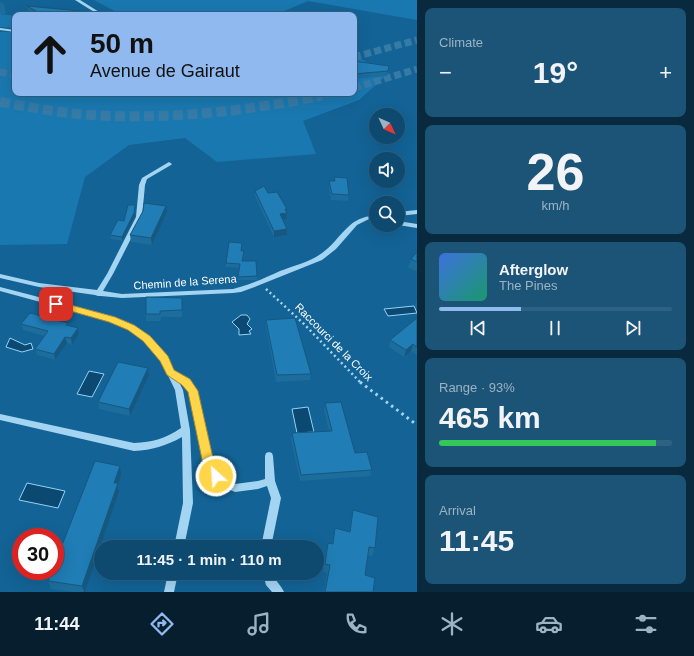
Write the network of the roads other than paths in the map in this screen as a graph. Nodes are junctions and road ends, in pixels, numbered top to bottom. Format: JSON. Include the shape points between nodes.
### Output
{"nodes":[{"id":1,"x":77,"y":0,"type":"edge"},
{"id":2,"x":97,"y":12,"type":"edge"},
{"id":3,"x":0,"y":29,"type":"edge"},
{"id":4,"x":12,"y":31,"type":"edge"},
{"id":5,"x":169,"y":164,"type":"dead end"},
{"id":6,"x":417,"y":212,"type":"edge"},
{"id":7,"x":405,"y":213,"type":"edge"},
{"id":8,"x":369,"y":218,"type":"edge"},
{"id":9,"x":405,"y":224,"type":"edge"},
{"id":10,"x":417,"y":226,"type":"edge"},
{"id":11,"x":0,"y":276,"type":"edge"},
{"id":12,"x":0,"y":289,"type":"edge"},
{"id":13,"x":98,"y":294,"type":"junction"},
{"id":14,"x":171,"y":372,"type":"junction"},
{"id":15,"x":0,"y":417,"type":"edge"},
{"id":16,"x":186,"y":430,"type":"junction"},
{"id":17,"x":269,"y":456,"type":"dead end"},
{"id":18,"x":270,"y":481,"type":"junction"},
{"id":19,"x":180,"y":540,"type":"edge"},
{"id":20,"x":267,"y":540,"type":"edge"},
{"id":21,"x":172,"y":580,"type":"edge"},
{"id":22,"x":270,"y":580,"type":"edge"},
{"id":23,"x":169,"y":592,"type":"edge"},
{"id":24,"x":279,"y":592,"type":"edge"}],
"edges":[{"from":1,"to":2,"type":"street"},
{"from":3,"to":4,"type":"street"},
{"from":5,"to":13,"type":"street","via":[[145,178],[139,217]]},
{"from":6,"to":7,"type":"street"},
{"from":8,"to":13,"type":"street","name":"Chemin de la Serena","via":[[354,224],[329,252],[318,259],[260,284],[233,291],[204,293],[136,296]]},
{"from":9,"to":10,"type":"street"},
{"from":11,"to":13,"type":"street","name":"Chemin de la Serena"},
{"from":12,"to":14,"type":"street","via":[[112,319],[131,327],[147,338]]},
{"from":14,"to":16,"type":"street","via":[[179,390]]},
{"from":14,"to":18,"type":"street","via":[[186,382],[193,391],[210,469],[222,482],[235,488]]},
{"from":15,"to":16,"type":"street","via":[[134,447],[155,446]]},
{"from":16,"to":19,"type":"street","via":[[188,503]]},
{"from":17,"to":18,"type":"street"},
{"from":18,"to":20,"type":"street","via":[[276,498]]},
{"from":21,"to":23,"type":"street"},
{"from":22,"to":24,"type":"street"}]}
